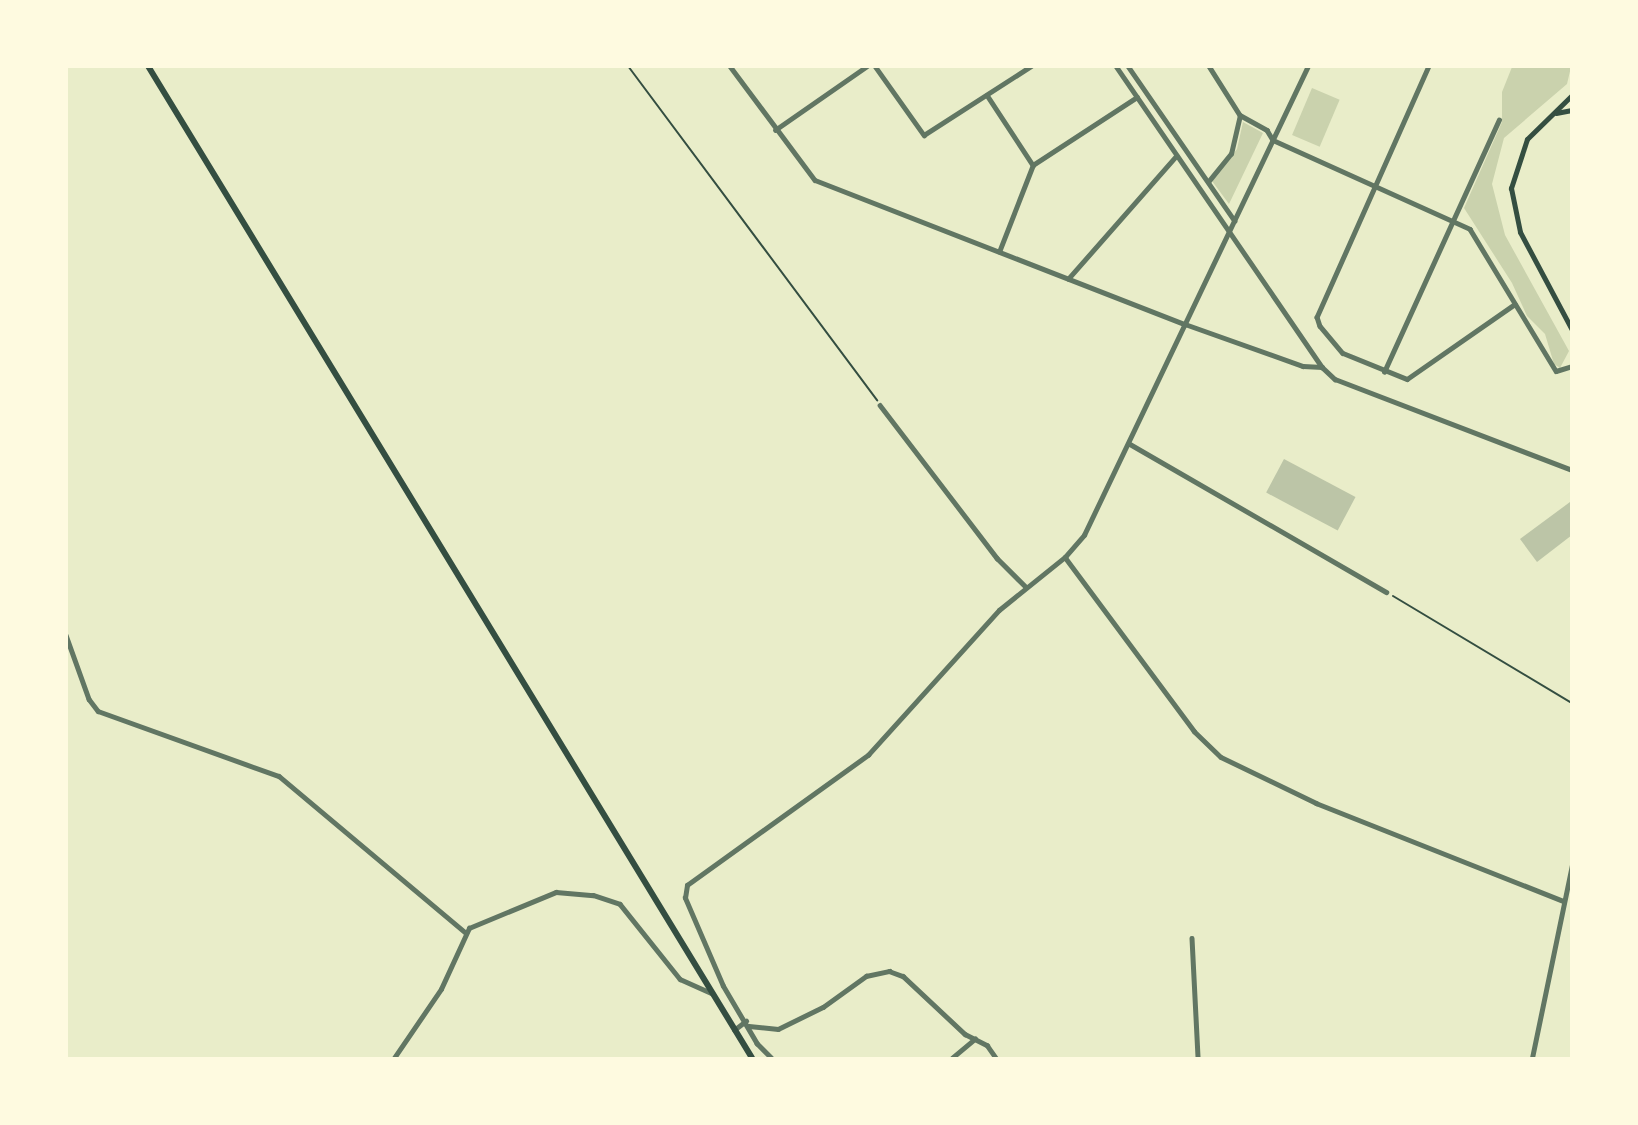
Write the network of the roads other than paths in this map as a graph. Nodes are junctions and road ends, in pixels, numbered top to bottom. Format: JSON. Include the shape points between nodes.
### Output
{"nodes":[{"id":1,"x":148,"y":66,"type":"edge"},
{"id":2,"x":730,"y":66,"type":"edge"},
{"id":3,"x":867,"y":66,"type":"edge"},
{"id":4,"x":875,"y":66,"type":"edge"},
{"id":5,"x":1031,"y":66,"type":"edge"},
{"id":6,"x":1116,"y":66,"type":"edge"},
{"id":7,"x":1128,"y":66,"type":"edge"},
{"id":8,"x":1209,"y":66,"type":"edge"},
{"id":9,"x":1308,"y":66,"type":"edge"},
{"id":10,"x":1429,"y":66,"type":"edge"},
{"id":11,"x":987,"y":95,"type":"junction"},
{"id":12,"x":1572,"y":95,"type":"edge"},
{"id":13,"x":1137,"y":97,"type":"junction"},
{"id":14,"x":1572,"y":110,"type":"edge"},
{"id":15,"x":1556,"y":113,"type":"junction"},
{"id":16,"x":1240,"y":115,"type":"junction"},
{"id":17,"x":1499,"y":120,"type":"dead end"},
{"id":18,"x":775,"y":130,"type":"junction"},
{"id":19,"x":1273,"y":140,"type":"junction"},
{"id":20,"x":1177,"y":156,"type":"junction"},
{"id":21,"x":1033,"y":165,"type":"junction"},
{"id":22,"x":1208,"y":182,"type":"junction"},
{"id":23,"x":1375,"y":186,"type":"junction"},
{"id":24,"x":1453,"y":220,"type":"junction"},
{"id":25,"x":1235,"y":221,"type":"junction"},
{"id":26,"x":1229,"y":233,"type":"junction"},
{"id":27,"x":999,"y":252,"type":"junction"},
{"id":28,"x":1068,"y":279,"type":"junction"},
{"id":29,"x":1515,"y":304,"type":"junction"},
{"id":30,"x":1185,"y":324,"type":"junction"},
{"id":31,"x":1572,"y":330,"type":"edge"},
{"id":32,"x":1572,"y":366,"type":"edge"},
{"id":33,"x":1322,"y":368,"type":"junction"},
{"id":34,"x":1384,"y":372,"type":"junction"},
{"id":35,"x":880,"y":405,"type":"road end"},
{"id":36,"x":1130,"y":444,"type":"junction"},
{"id":37,"x":1572,"y":470,"type":"edge"},
{"id":38,"x":1065,"y":557,"type":"junction"},
{"id":39,"x":1025,"y":586,"type":"junction"},
{"id":40,"x":1387,"y":592,"type":"road end"},
{"id":41,"x":66,"y":635,"type":"edge"},
{"id":42,"x":1572,"y":864,"type":"edge"},
{"id":43,"x":1563,"y":901,"type":"junction"},
{"id":44,"x":466,"y":933,"type":"junction"},
{"id":45,"x":1192,"y":938,"type":"dead end"},
{"id":46,"x":712,"y":993,"type":"junction"},
{"id":47,"x":747,"y":1024,"type":"junction"},
{"id":48,"x":734,"y":1030,"type":"junction"},
{"id":49,"x":975,"y":1039,"type":"junction"},
{"id":50,"x":394,"y":1059,"type":"edge"},
{"id":51,"x":752,"y":1059,"type":"edge"},
{"id":52,"x":771,"y":1059,"type":"edge"},
{"id":53,"x":952,"y":1059,"type":"edge"},
{"id":54,"x":996,"y":1059,"type":"edge"},
{"id":55,"x":1198,"y":1059,"type":"edge"},
{"id":56,"x":1532,"y":1059,"type":"edge"}],
"edges":[{"from":1,"to":46,"type":"main road"},
{"from":2,"to":18,"type":"street"},
{"from":3,"to":18,"type":"street"},
{"from":4,"to":11,"type":"street","via":[[927,135]]},
{"from":5,"to":11,"type":"street"},
{"from":6,"to":13,"type":"street"},
{"from":7,"to":22,"type":"street"},
{"from":8,"to":16,"type":"street"},
{"from":9,"to":19,"type":"street"},
{"from":10,"to":23,"type":"street"},
{"from":11,"to":21,"type":"street"},
{"from":12,"to":15,"type":"main road"},
{"from":13,"to":20,"type":"street"},
{"from":13,"to":21,"type":"street"},
{"from":14,"to":15,"type":"main road"},
{"from":15,"to":31,"type":"main road","via":[[1522,148],[1511,199],[1520,232]]},
{"from":16,"to":19,"type":"street","via":[[1267,130]]},
{"from":16,"to":22,"type":"street","via":[[1231,155]]},
{"from":17,"to":24,"type":"street"},
{"from":18,"to":27,"type":"street","via":[[814,180]]},
{"from":19,"to":23,"type":"street"},
{"from":19,"to":25,"type":"street"},
{"from":20,"to":26,"type":"street"},
{"from":20,"to":28,"type":"street"},
{"from":21,"to":27,"type":"street"},
{"from":22,"to":25,"type":"street"},
{"from":23,"to":24,"type":"street"},
{"from":23,"to":34,"type":"street","via":[[1317,317],[1335,347]]},
{"from":24,"to":29,"type":"street","via":[[1475,234]]},
{"from":24,"to":34,"type":"street"},
{"from":25,"to":26,"type":"street"},
{"from":26,"to":30,"type":"street"},
{"from":26,"to":33,"type":"street"},
{"from":27,"to":28,"type":"street"},
{"from":28,"to":30,"type":"street"},
{"from":29,"to":32,"type":"street","via":[[1556,370]]},
{"from":29,"to":34,"type":"street","via":[[1415,376],[1401,379]]},
{"from":30,"to":33,"type":"street","via":[[1303,366]]},
{"from":30,"to":36,"type":"street"},
{"from":33,"to":37,"type":"street","via":[[1335,379]]},
{"from":35,"to":39,"type":"street","via":[[997,558]]},
{"from":36,"to":38,"type":"street","via":[[1093,520]]},
{"from":36,"to":40,"type":"street"},
{"from":38,"to":39,"type":"street"},
{"from":38,"to":43,"type":"street","via":[[1188,723],[1221,757],[1316,803]]},
{"from":39,"to":47,"type":"street","via":[[868,755],[687,885],[684,898],[690,912],[723,986]]},
{"from":41,"to":44,"type":"street","via":[[89,699],[98,711],[279,776]]},
{"from":42,"to":43,"type":"street"},
{"from":43,"to":56,"type":"street"},
{"from":44,"to":46,"type":"street","via":[[478,922],[549,894],[602,897],[624,907],[680,979]]},
{"from":44,"to":50,"type":"street","via":[[441,989]]},
{"from":45,"to":55,"type":"street"},
{"from":46,"to":48,"type":"main road"},
{"from":47,"to":48,"type":"street"},
{"from":47,"to":49,"type":"street","via":[[768,1030],[788,1025],[866,976],[889,971],[903,976]]},
{"from":47,"to":52,"type":"street"},
{"from":48,"to":51,"type":"main road"},
{"from":49,"to":53,"type":"street"},
{"from":49,"to":54,"type":"street","via":[[989,1047]]}]}
